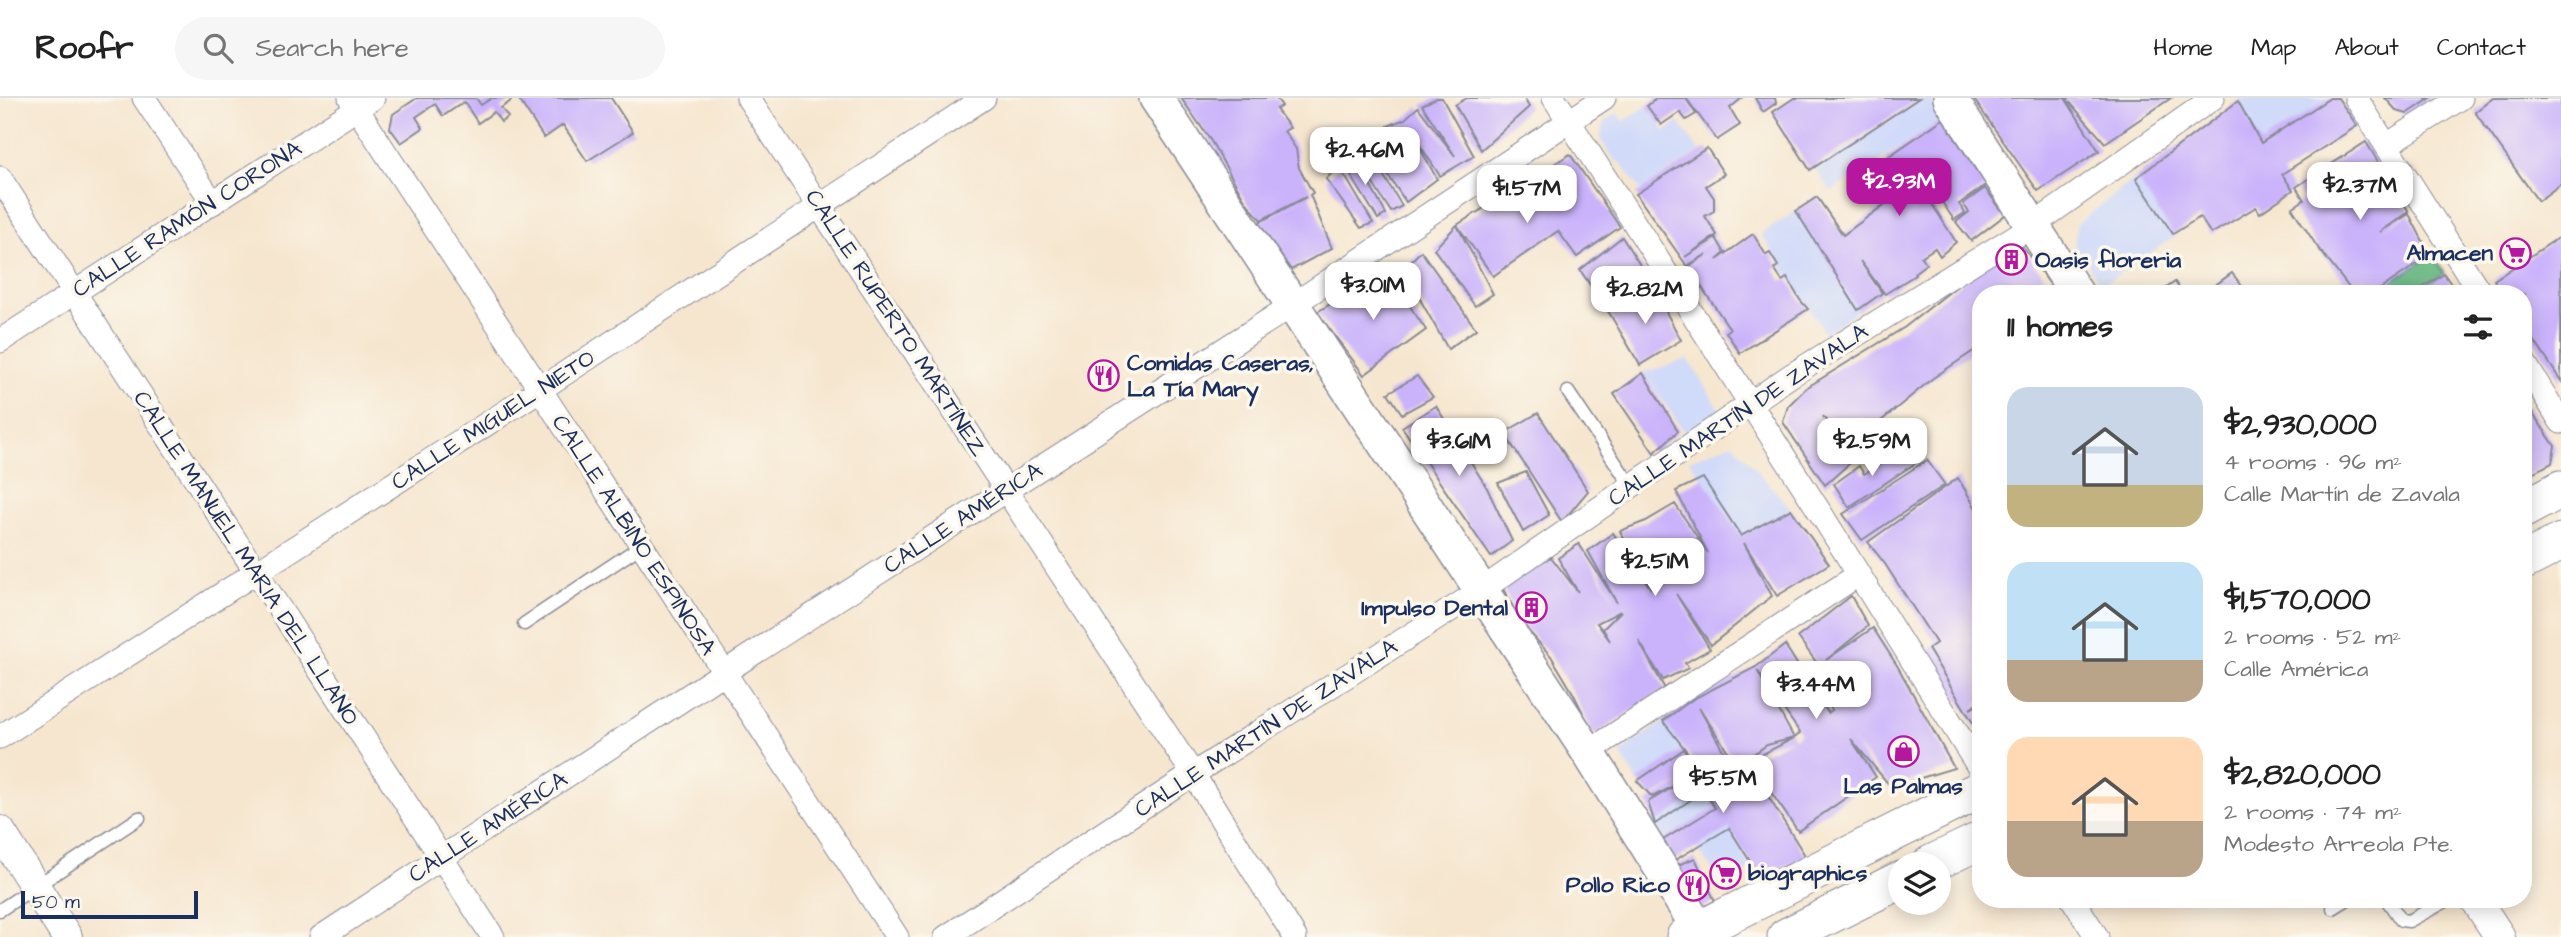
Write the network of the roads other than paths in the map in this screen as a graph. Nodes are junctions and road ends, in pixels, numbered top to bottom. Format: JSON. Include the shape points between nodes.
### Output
{"nodes":[{"id":1,"x":144,"y":98,"type":"edge"},
{"id":2,"x":748,"y":98,"type":"edge"},
{"id":3,"x":984,"y":98,"type":"edge"},
{"id":4,"x":1156,"y":98,"type":"edge"},
{"id":5,"x":1554,"y":98,"type":"edge"},
{"id":6,"x":1604,"y":98,"type":"edge"},
{"id":7,"x":1950,"y":98,"type":"edge"},
{"id":8,"x":2213,"y":98,"type":"edge"},
{"id":9,"x":2357,"y":98,"type":"edge"},
{"id":10,"x":2462,"y":98,"type":"edge"},
{"id":11,"x":360,"y":102,"type":"edge"},
{"id":12,"x":1569,"y":121,"type":"junction"},
{"id":13,"x":2388,"y":145,"type":"junction"},
{"id":14,"x":0,"y":178,"type":"edge"},
{"id":15,"x":213,"y":202,"type":"junction"},
{"id":16,"x":821,"y":206,"type":"junction"},
{"id":17,"x":2032,"y":226,"type":"junction"},
{"id":18,"x":2071,"y":285,"type":"edge"},
{"id":19,"x":2475,"y":285,"type":"edge"},
{"id":20,"x":74,"y":293,"type":"junction"},
{"id":21,"x":1291,"y":306,"type":"junction"},
{"id":22,"x":0,"y":341,"type":"edge"},
{"id":23,"x":2532,"y":375,"type":"edge"},
{"id":24,"x":541,"y":389,"type":"junction"},
{"id":25,"x":1568,"y":392,"type":"dead end"},
{"id":26,"x":1750,"y":405,"type":"junction"},
{"id":27,"x":2561,"y":422,"type":"edge"},
{"id":28,"x":1631,"y":486,"type":"junction"},
{"id":29,"x":2561,"y":489,"type":"edge"},
{"id":30,"x":1006,"y":491,"type":"junction"},
{"id":31,"x":2532,"y":505,"type":"edge"},
{"id":32,"x":2561,"y":542,"type":"edge"},
{"id":33,"x":641,"y":546,"type":"junction"},
{"id":34,"x":2532,"y":557,"type":"edge"},
{"id":35,"x":256,"y":573,"type":"junction"},
{"id":36,"x":1858,"y":575,"type":"junction"},
{"id":37,"x":1480,"y":591,"type":"junction"},
{"id":38,"x":524,"y":624,"type":"dead end"},
{"id":39,"x":723,"y":673,"type":"junction"},
{"id":40,"x":0,"y":737,"type":"edge"},
{"id":41,"x":1588,"y":752,"type":"junction"},
{"id":42,"x":1972,"y":757,"type":"edge"},
{"id":43,"x":1192,"y":774,"type":"junction"},
{"id":44,"x":1972,"y":794,"type":"edge"},
{"id":45,"x":139,"y":818,"type":"dead end"},
{"id":46,"x":0,"y":831,"type":"edge"},
{"id":47,"x":1972,"y":844,"type":"edge"},
{"id":48,"x":1951,"y":854,"type":"edge"},
{"id":49,"x":441,"y":858,"type":"junction"},
{"id":50,"x":1888,"y":886,"type":"edge"},
{"id":51,"x":36,"y":887,"type":"junction"},
{"id":52,"x":2078,"y":908,"type":"edge"},
{"id":53,"x":2393,"y":908,"type":"edge"},
{"id":54,"x":2434,"y":908,"type":"edge"},
{"id":55,"x":2481,"y":908,"type":"edge"},
{"id":56,"x":0,"y":910,"type":"edge"},
{"id":57,"x":1696,"y":935,"type":"edge"},
{"id":58,"x":67,"y":937,"type":"edge"},
{"id":59,"x":321,"y":937,"type":"edge"},
{"id":60,"x":492,"y":937,"type":"edge"},
{"id":61,"x":897,"y":937,"type":"edge"},
{"id":62,"x":947,"y":937,"type":"edge"},
{"id":63,"x":1295,"y":937,"type":"edge"},
{"id":64,"x":1786,"y":937,"type":"edge"},
{"id":65,"x":2097,"y":937,"type":"edge"},
{"id":66,"x":2500,"y":937,"type":"edge"}],
"edges":[{"from":1,"to":15,"type":"street"},
{"from":2,"to":16,"type":"street","name":"CALLE RUPERTO MARTÍNEZ"},
{"from":3,"to":16,"type":"street","name":"CALLE MIGUEL NIETO"},
{"from":4,"to":21,"type":"main road"},
{"from":5,"to":12,"type":"street"},
{"from":6,"to":12,"type":"street","name":"CALLE AMÉRICA"},
{"from":7,"to":17,"type":"main road"},
{"from":8,"to":17,"type":"street","name":"CALLE MARTÍN DE ZAVALA"},
{"from":9,"to":13,"type":"street"},
{"from":10,"to":13,"type":"street"},
{"from":11,"to":15,"type":"street","name":"CALLE RAMÓN CORONA"},
{"from":11,"to":24,"type":"street","name":"CALLE ALBINO ESPINOSA"},
{"from":12,"to":21,"type":"street","name":"CALLE AMÉRICA"},
{"from":12,"to":26,"type":"street"},
{"from":13,"to":19,"type":"street"},
{"from":14,"to":20,"type":"street","name":"CALLE MANUEL MARIA DEL LLANO"},
{"from":15,"to":20,"type":"street","name":"CALLE RAMÓN CORONA"},
{"from":16,"to":24,"type":"street","name":"CALLE MIGUEL NIETO"},
{"from":16,"to":30,"type":"street","name":"CALLE RUPERTO MARTÍNEZ"},
{"from":17,"to":18,"type":"main road"},
{"from":17,"to":26,"type":"street","name":"CALLE MARTÍN DE ZAVALA"},
{"from":20,"to":22,"type":"street","name":"CALLE RAMÓN CORONA"},
{"from":20,"to":35,"type":"street","name":"CALLE MANUEL MARIA DEL LLANO"},
{"from":21,"to":30,"type":"street","name":"CALLE AMÉRICA"},
{"from":21,"to":37,"type":"main road"},
{"from":23,"to":27,"type":"street"},
{"from":24,"to":33,"type":"street","name":"CALLE ALBINO ESPINOSA"},
{"from":24,"to":35,"type":"street","name":"CALLE MIGUEL NIETO"},
{"from":25,"to":28,"type":"lane"},
{"from":26,"to":28,"type":"street","name":"CALLE MARTÍN DE ZAVALA"},
{"from":26,"to":36,"type":"street"},
{"from":28,"to":37,"type":"street","name":"CALLE MARTÍN DE ZAVALA"},
{"from":29,"to":31,"type":"main road"},
{"from":30,"to":39,"type":"street","name":"CALLE AMÉRICA"},
{"from":30,"to":43,"type":"street","name":"CALLE RUPERTO MARTÍNEZ"},
{"from":32,"to":34,"type":"main road"},
{"from":33,"to":38,"type":"lane"},
{"from":33,"to":39,"type":"street","name":"CALLE ALBINO ESPINOSA"},
{"from":35,"to":40,"type":"street","name":"CALLE MIGUEL NIETO"},
{"from":35,"to":49,"type":"street","name":"CALLE MANUEL MARIA DEL LLANO"},
{"from":36,"to":41,"type":"street"},
{"from":36,"to":42,"type":"street"},
{"from":37,"to":41,"type":"main road"},
{"from":37,"to":43,"type":"street","name":"CALLE MARTÍN DE ZAVALA"},
{"from":39,"to":49,"type":"street","name":"CALLE AMÉRICA"},
{"from":39,"to":61,"type":"street","name":"CALLE ALBINO ESPINOSA"},
{"from":41,"to":57,"type":"main road"},
{"from":43,"to":62,"type":"street","name":"CALLE MARTÍN DE ZAVALA"},
{"from":43,"to":63,"type":"street","name":"CALLE RUPERTO MARTÍNEZ"},
{"from":44,"to":57,"type":"main road"},
{"from":45,"to":51,"type":"lane"},
{"from":46,"to":51,"type":"street"},
{"from":47,"to":48,"type":"main road"},
{"from":49,"to":59,"type":"street","name":"CALLE AMÉRICA"},
{"from":49,"to":60,"type":"street","name":"CALLE MANUEL MARIA DEL LLANO"},
{"from":50,"to":64,"type":"main road"},
{"from":51,"to":56,"type":"lane"},
{"from":51,"to":58,"type":"street"},
{"from":52,"to":65,"type":"street"},
{"from":53,"to":54,"type":"lane","via":[[2401,920],[2409,922]]},
{"from":55,"to":66,"type":"street"}]}
